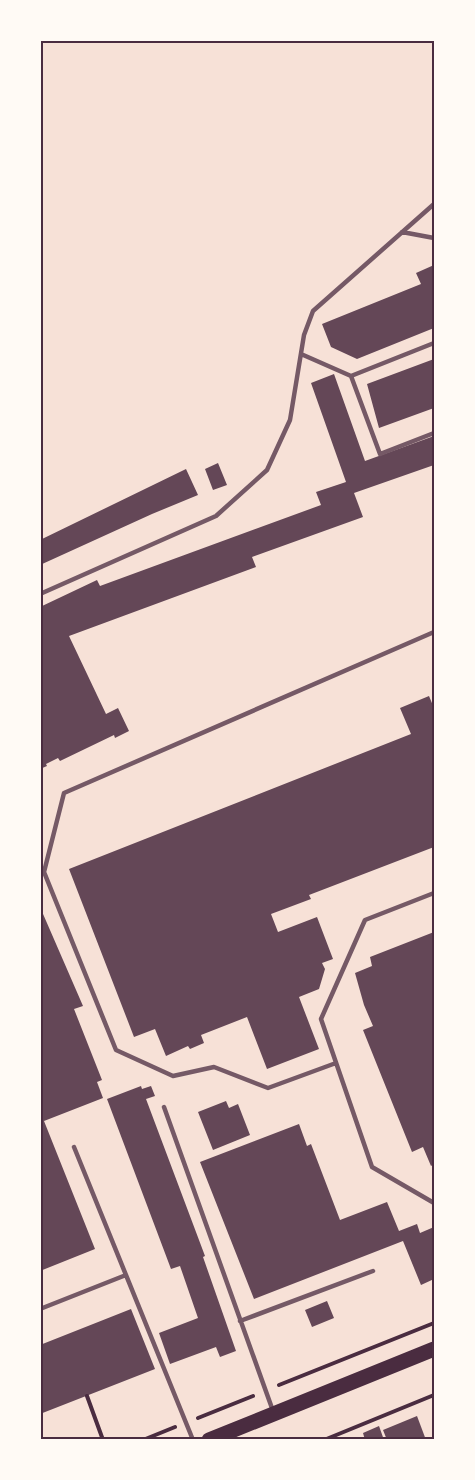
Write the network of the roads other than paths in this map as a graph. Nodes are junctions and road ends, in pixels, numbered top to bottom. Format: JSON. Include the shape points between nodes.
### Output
{"nodes":[{"id":1,"x":435,"y":204,"type":"edge"},
{"id":2,"x":402,"y":232,"type":"junction"},
{"id":3,"x":435,"y":238,"type":"edge"},
{"id":4,"x":435,"y":343,"type":"edge"},
{"id":5,"x":301,"y":354,"type":"junction"},
{"id":6,"x":351,"y":376,"type":"junction"},
{"id":7,"x":435,"y":433,"type":"edge"},
{"id":8,"x":40,"y":594,"type":"edge"},
{"id":9,"x":435,"y":632,"type":"edge"},
{"id":10,"x":435,"y":892,"type":"edge"},
{"id":11,"x":336,"y":1063,"type":"junction"},
{"id":12,"x":164,"y":1107,"type":"dead end"},
{"id":13,"x":74,"y":1147,"type":"dead end"},
{"id":14,"x":435,"y":1203,"type":"edge"},
{"id":15,"x":373,"y":1272,"type":"dead end"},
{"id":16,"x":126,"y":1275,"type":"junction"},
{"id":17,"x":40,"y":1309,"type":"edge"},
{"id":18,"x":240,"y":1321,"type":"junction"},
{"id":19,"x":435,"y":1349,"type":"edge"},
{"id":20,"x":274,"y":1413,"type":"junction"},
{"id":21,"x":193,"y":1440,"type":"edge"},
{"id":22,"x":209,"y":1440,"type":"edge"}],
"edges":[{"from":1,"to":2,"type":"lane"},
{"from":2,"to":3,"type":"lane"},
{"from":2,"to":5,"type":"lane","via":[[313,311]]},
{"from":4,"to":6,"type":"lane"},
{"from":5,"to":6,"type":"lane"},
{"from":5,"to":8,"type":"lane","via":[[290,420],[267,470],[216,516]]},
{"from":6,"to":7,"type":"lane","via":[[380,454]]},
{"from":9,"to":11,"type":"lane","via":[[64,793],[44,872],[116,1050],[173,1076],[214,1066],[268,1088]]},
{"from":10,"to":11,"type":"lane","via":[[365,920],[321,1019]]},
{"from":11,"to":14,"type":"lane","via":[[372,1167]]},
{"from":12,"to":18,"type":"lane"},
{"from":13,"to":16,"type":"lane"},
{"from":15,"to":18,"type":"lane"},
{"from":16,"to":17,"type":"lane"},
{"from":16,"to":21,"type":"lane"},
{"from":18,"to":20,"type":"lane"},
{"from":19,"to":20,"type":"main road"},
{"from":20,"to":22,"type":"main road"}]}
